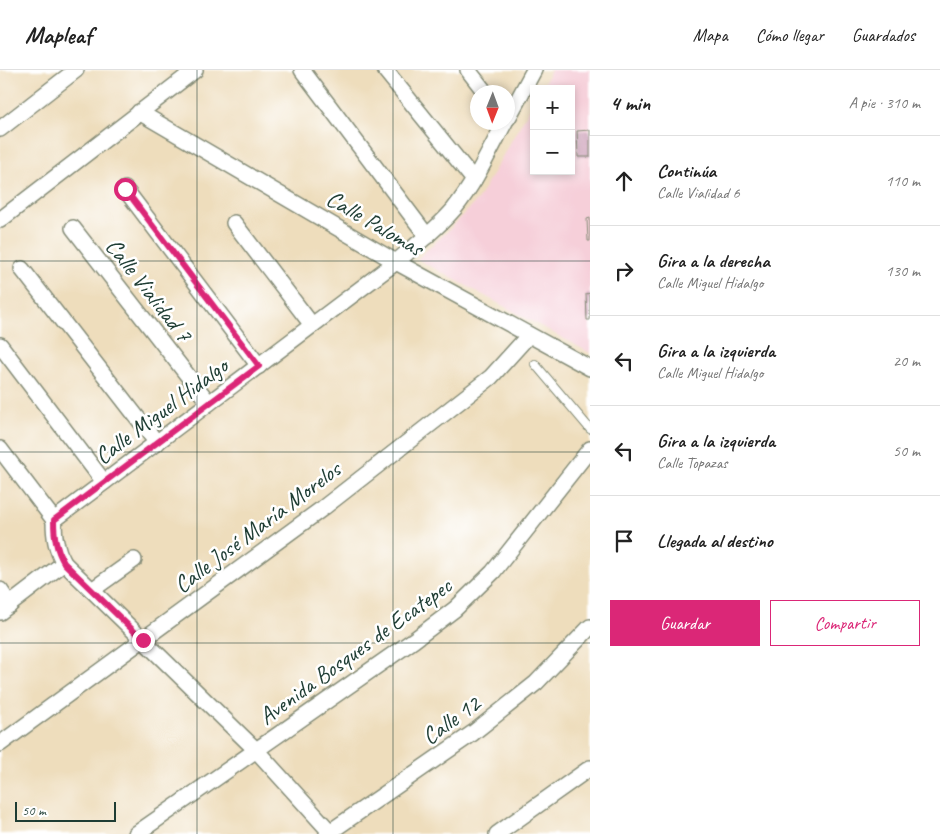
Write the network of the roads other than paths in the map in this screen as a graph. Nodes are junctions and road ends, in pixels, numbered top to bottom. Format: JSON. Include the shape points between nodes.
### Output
{"nodes":[{"id":1,"x":76,"y":70,"type":"edge"},
{"id":2,"x":195,"y":70,"type":"edge"},
{"id":3,"x":302,"y":70,"type":"edge"},
{"id":4,"x":384,"y":70,"type":"edge"},
{"id":5,"x":468,"y":70,"type":"edge"},
{"id":6,"x":534,"y":70,"type":"edge"},
{"id":7,"x":480,"y":85,"type":"edge"},
{"id":8,"x":515,"y":105,"type":"edge"},
{"id":9,"x":140,"y":112,"type":"junction"},
{"id":10,"x":0,"y":129,"type":"edge"},
{"id":11,"x":501,"y":130,"type":"edge"},
{"id":12,"x":474,"y":180,"type":"junction"},
{"id":13,"x":125,"y":189,"type":"dead end"},
{"id":14,"x":0,"y":220,"type":"edge"},
{"id":15,"x":234,"y":223,"type":"dead end"},
{"id":16,"x":73,"y":228,"type":"dead end"},
{"id":17,"x":427,"y":236,"type":"junction"},
{"id":18,"x":396,"y":262,"type":"junction"},
{"id":19,"x":22,"y":269,"type":"dead end"},
{"id":20,"x":312,"y":325,"type":"junction"},
{"id":21,"x":530,"y":335,"type":"junction"},
{"id":22,"x":0,"y":346,"type":"edge"},
{"id":23,"x":535,"y":364,"type":"dead end"},
{"id":24,"x":259,"y":366,"type":"junction"},
{"id":25,"x":590,"y":368,"type":"edge"},
{"id":26,"x":209,"y":404,"type":"junction"},
{"id":27,"x":590,"y":429,"type":"edge"},
{"id":28,"x":157,"y":443,"type":"junction"},
{"id":29,"x":0,"y":449,"type":"edge"},
{"id":30,"x":590,"y":449,"type":"edge"},
{"id":31,"x":104,"y":482,"type":"junction"},
{"id":32,"x":54,"y":520,"type":"junction"},
{"id":33,"x":134,"y":560,"type":"dead end"},
{"id":34,"x":64,"y":563,"type":"junction"},
{"id":35,"x":0,"y":590,"type":"edge"},
{"id":36,"x":92,"y":590,"type":"junction"},
{"id":37,"x":5,"y":608,"type":"edge"},
{"id":38,"x":590,"y":627,"type":"edge"},
{"id":39,"x":143,"y":640,"type":"junction"},
{"id":40,"x":0,"y":744,"type":"edge"},
{"id":41,"x":256,"y":750,"type":"junction"},
{"id":42,"x":590,"y":768,"type":"edge"},
{"id":43,"x":330,"y":833,"type":"edge"},
{"id":44,"x":136,"y":834,"type":"edge"},
{"id":45,"x":497,"y":834,"type":"edge"}],
"edges":[{"from":1,"to":10,"type":"street"},
{"from":2,"to":9,"type":"street"},
{"from":3,"to":17,"type":"street"},
{"from":4,"to":12,"type":"street"},
{"from":5,"to":7,"type":"street"},
{"from":6,"to":8,"type":"street"},
{"from":9,"to":14,"type":"street"},
{"from":9,"to":18,"type":"street","name":"Calle Palomas"},
{"from":11,"to":12,"type":"street","name":"Calle Miguel Hidalgo"},
{"from":12,"to":17,"type":"street","name":"Calle Miguel Hidalgo","via":[[453,210]]},
{"from":13,"to":24,"type":"street"},
{"from":15,"to":20,"type":"street"},
{"from":16,"to":26,"type":"street","name":"Calle Vialidad 7"},
{"from":17,"to":18,"type":"street","name":"Calle Miguel Hidalgo"},
{"from":18,"to":20,"type":"street","name":"Calle Miguel Hidalgo"},
{"from":18,"to":21,"type":"street","name":"Calle Palomas"},
{"from":19,"to":28,"type":"street"},
{"from":20,"to":24,"type":"street","name":"Calle Miguel Hidalgo"},
{"from":21,"to":25,"type":"street","name":"Calle Palomas"},
{"from":21,"to":39,"type":"street","name":"Calle José María Morelos","via":[[491,377],[323,508]]},
{"from":22,"to":31,"type":"street"},
{"from":23,"to":27,"type":"lane"},
{"from":24,"to":26,"type":"street","name":"Calle Miguel Hidalgo"},
{"from":26,"to":28,"type":"street","name":"Calle Miguel Hidalgo"},
{"from":28,"to":31,"type":"street","name":"Calle Miguel Hidalgo"},
{"from":29,"to":32,"type":"street"},
{"from":30,"to":41,"type":"street","name":"Avenida Bosques de Ecatepec","via":[[493,572],[455,609]]},
{"from":31,"to":32,"type":"street","name":"Calle Miguel Hidalgo"},
{"from":32,"to":34,"type":"street","via":[[57,551]]},
{"from":33,"to":36,"type":"street"},
{"from":34,"to":36,"type":"street"},
{"from":34,"to":37,"type":"street"},
{"from":35,"to":37,"type":"street"},
{"from":36,"to":39,"type":"street"},
{"from":38,"to":43,"type":"street","name":"Calle 12","via":[[536,683],[474,733]]},
{"from":39,"to":40,"type":"street","name":"Calle José María Morelos"},
{"from":39,"to":41,"type":"street"},
{"from":41,"to":43,"type":"street"},
{"from":41,"to":44,"type":"street","name":"Avenida Bosques de Ecatepec"},
{"from":42,"to":45,"type":"street"}]}
